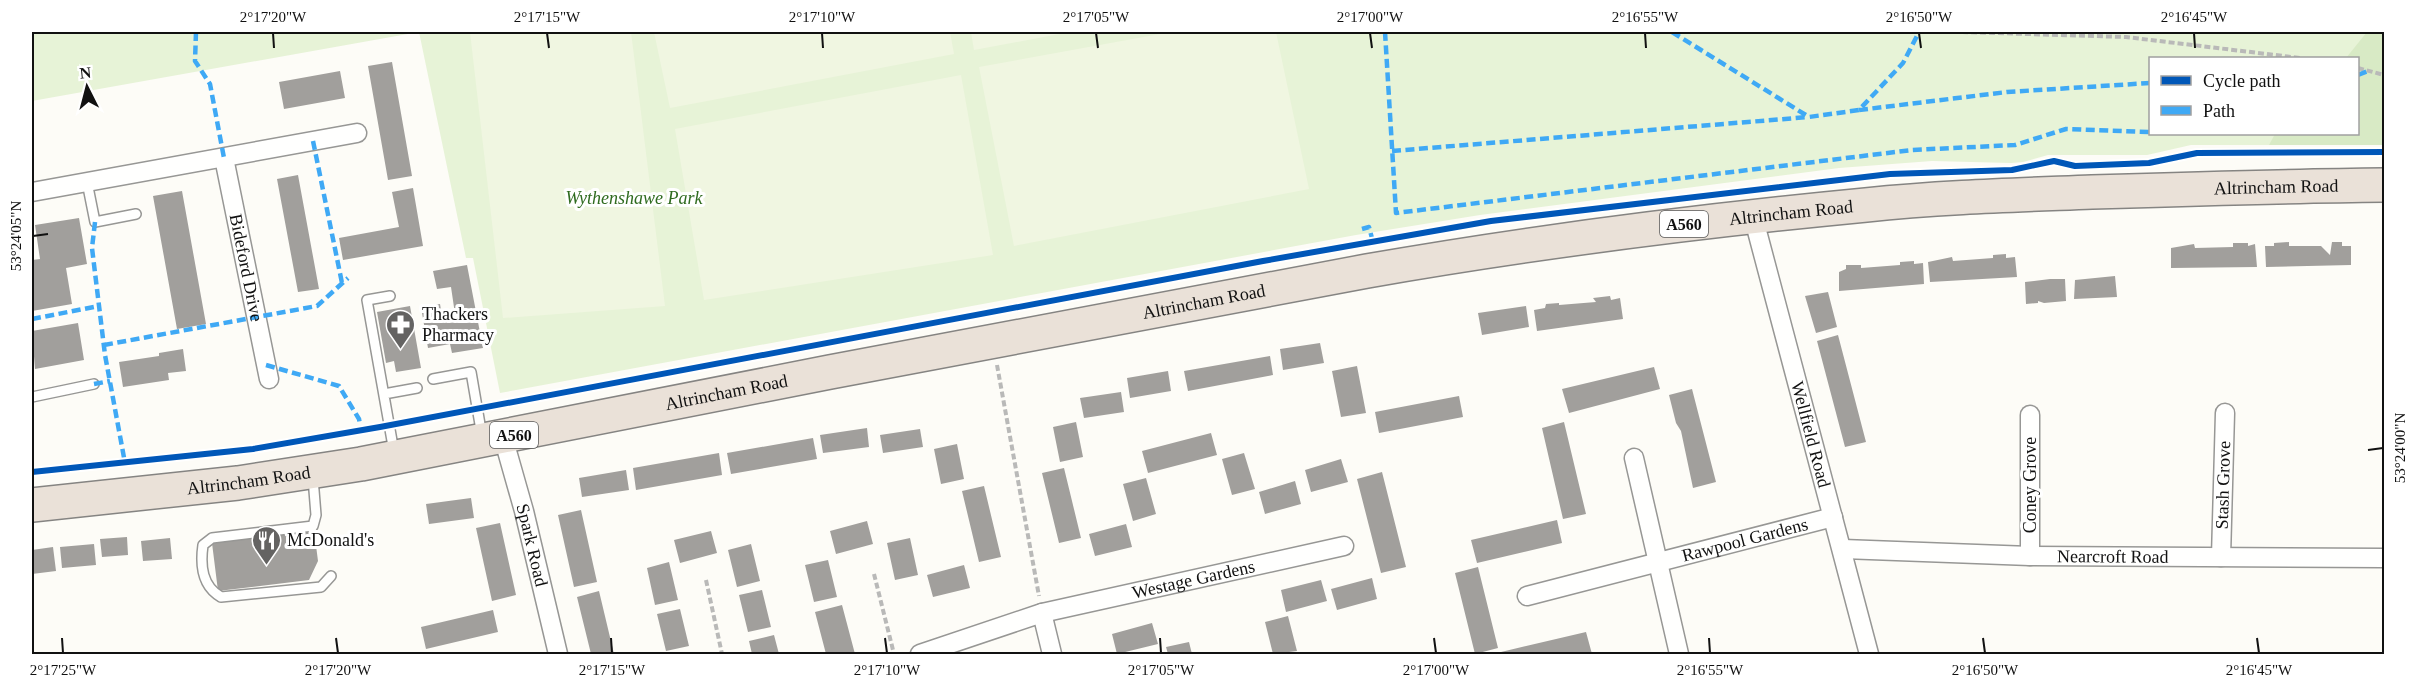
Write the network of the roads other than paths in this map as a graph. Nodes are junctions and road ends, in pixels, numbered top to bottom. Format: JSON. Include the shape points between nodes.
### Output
{"nodes":[{"id":1,"x":357,"y":133,"type":"dead end"},
{"id":2,"x":224,"y":158,"type":"junction"},
{"id":3,"x":87,"y":182,"type":"junction"},
{"id":4,"x":2385,"y":185,"type":"edge"},
{"id":5,"x":32,"y":192,"type":"edge"},
{"id":6,"x":136,"y":214,"type":"dead end"},
{"id":7,"x":1753,"y":216,"type":"junction"},
{"id":8,"x":390,"y":296,"type":"dead end"},
{"id":9,"x":269,"y":379,"type":"dead end"},
{"id":10,"x":433,"y":379,"type":"dead end"},
{"id":11,"x":94,"y":384,"type":"dead end"},
{"id":12,"x":417,"y":388,"type":"dead end"},
{"id":13,"x":384,"y":394,"type":"junction"},
{"id":14,"x":32,"y":397,"type":"edge"},
{"id":15,"x":2225,"y":413,"type":"dead end"},
{"id":16,"x":2030,"y":414,"type":"dead end"},
{"id":17,"x":493,"y":439,"type":"junction"},
{"id":18,"x":395,"y":458,"type":"junction"},
{"id":19,"x":1634,"y":458,"type":"dead end"},
{"id":20,"x":312,"y":472,"type":"junction"},
{"id":21,"x":32,"y":505,"type":"edge"},
{"id":22,"x":1833,"y":517,"type":"junction"},
{"id":23,"x":1344,"y":546,"type":"dead end"},
{"id":24,"x":1843,"y":549,"type":"junction"},
{"id":25,"x":2030,"y":556,"type":"junction"},
{"id":26,"x":2221,"y":557,"type":"junction"},
{"id":27,"x":2385,"y":558,"type":"edge"},
{"id":28,"x":1658,"y":563,"type":"junction"},
{"id":29,"x":331,"y":576,"type":"dead end"},
{"id":30,"x":1527,"y":596,"type":"dead end"},
{"id":31,"x":1042,"y":613,"type":"junction"},
{"id":32,"x":558,"y":654,"type":"edge"},
{"id":33,"x":920,"y":654,"type":"edge"},
{"id":34,"x":1052,"y":654,"type":"edge"},
{"id":35,"x":1679,"y":654,"type":"edge"},
{"id":36,"x":1869,"y":654,"type":"edge"}],
"edges":[{"from":1,"to":2,"type":"street"},
{"from":2,"to":3,"type":"street"},
{"from":2,"to":9,"type":"street","name":"Bideford Drive"},
{"from":3,"to":5,"type":"street"},
{"from":3,"to":6,"type":"lane","via":[[95,222]]},
{"from":4,"to":7,"type":"highway","name":"Altrincham Road","number":"A560","via":[[1956,198]]},
{"from":7,"to":17,"type":"highway","name":"Altrincham Road","number":"A560","via":[[1456,256]]},
{"from":7,"to":22,"type":"street","name":"Wellfield Road"},
{"from":8,"to":13,"type":"lane","via":[[368,300]]},
{"from":10,"to":17,"type":"lane","via":[[471,372]]},
{"from":11,"to":14,"type":"lane"},
{"from":12,"to":13,"type":"lane"},
{"from":13,"to":18,"type":"lane"},
{"from":15,"to":26,"type":"street","name":"Stash Grove"},
{"from":16,"to":25,"type":"street","name":"Coney Grove"},
{"from":17,"to":18,"type":"highway","name":"Altrincham Road","number":"A560"},
{"from":17,"to":32,"type":"street","name":"Spark Road","via":[[524,511]]},
{"from":18,"to":20,"type":"highway","name":"Altrincham Road","number":"A560"},
{"from":19,"to":28,"type":"street","name":"Rawpool Gardens"},
{"from":20,"to":21,"type":"highway","name":"Altrincham Road","number":"A560"},
{"from":20,"to":29,"type":"lane","via":[[316,498],[313,526],[212,538],[203,545],[204,581],[221,597],[321,586]]},
{"from":22,"to":24,"type":"street","name":"Wellfield Road"},
{"from":22,"to":28,"type":"street","name":"Rawpool Gardens"},
{"from":23,"to":31,"type":"street","name":"Westage Gardens"},
{"from":24,"to":25,"type":"street","name":"Nearcroft Road"},
{"from":24,"to":36,"type":"street","name":"Wellfield Road"},
{"from":25,"to":26,"type":"street","name":"Nearcroft Road"},
{"from":26,"to":27,"type":"street","name":"Nearcroft Road"},
{"from":28,"to":30,"type":"street","name":"Rawpool Gardens"},
{"from":28,"to":35,"type":"street","name":"Rawpool Gardens"},
{"from":31,"to":33,"type":"street","name":"Westage Gardens"},
{"from":31,"to":34,"type":"street"}]}
